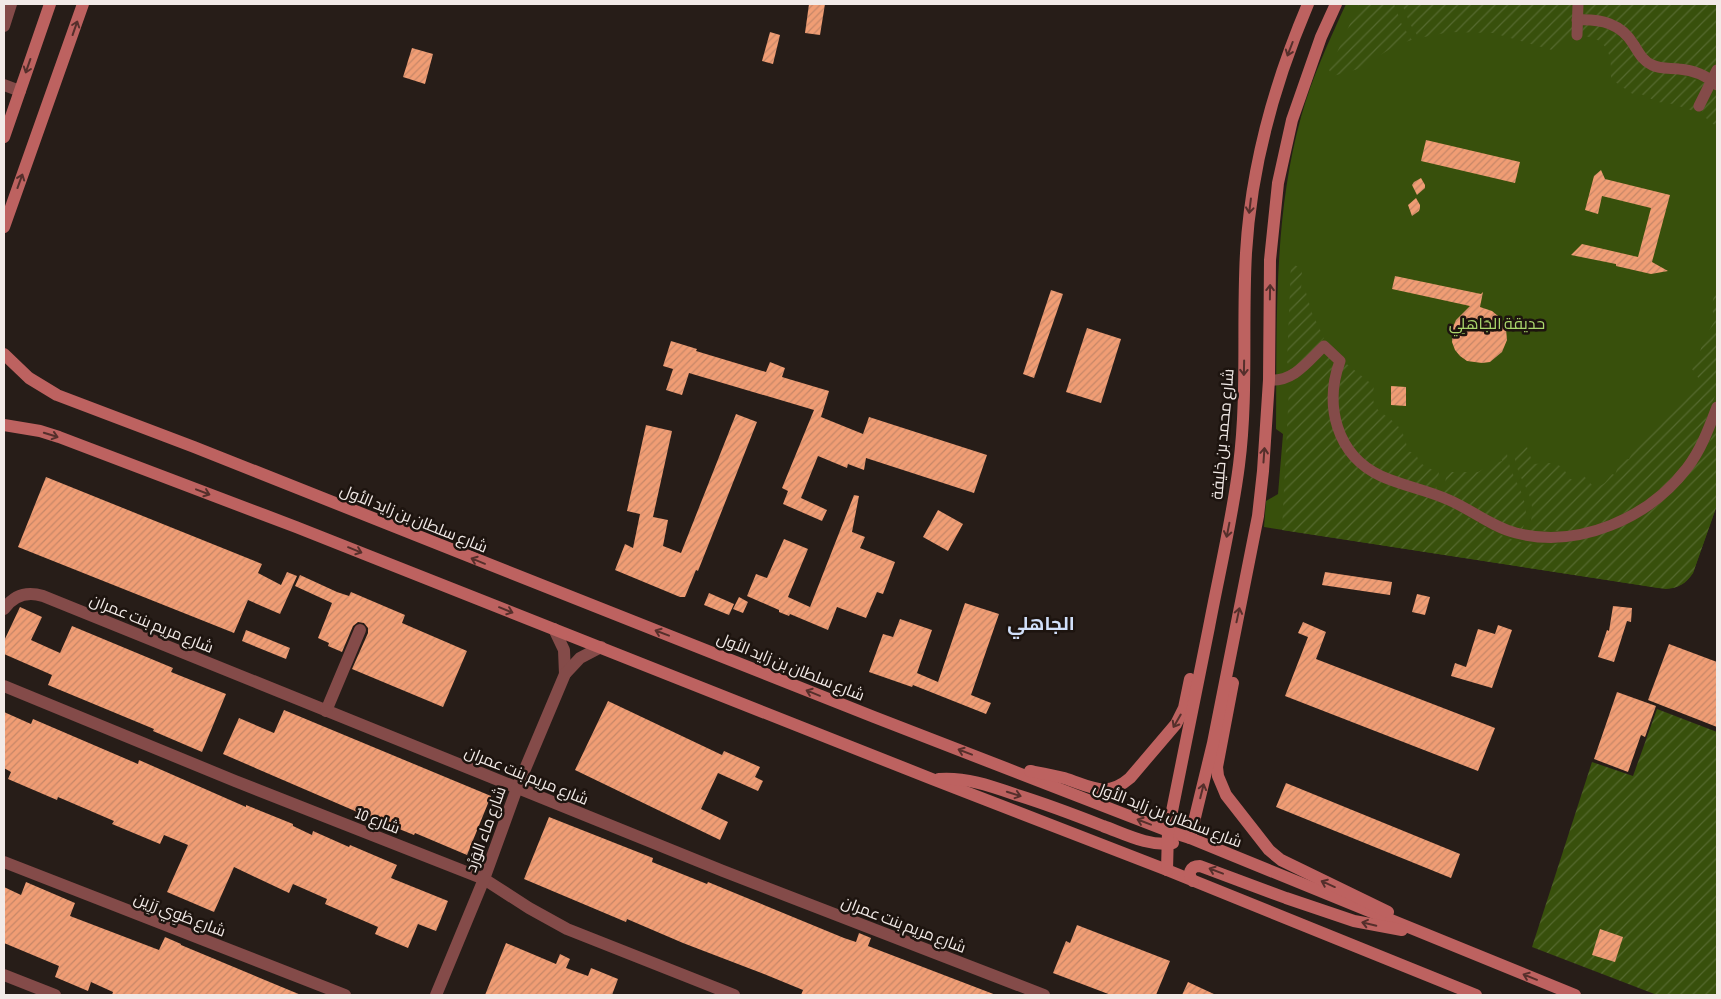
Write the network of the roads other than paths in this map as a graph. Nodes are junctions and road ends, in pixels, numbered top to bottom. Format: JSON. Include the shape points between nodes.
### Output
{"nodes":[{"id":1,"x":11,"y":4,"type":"edge"},
{"id":2,"x":50,"y":4,"type":"edge"},
{"id":3,"x":83,"y":4,"type":"edge"},
{"id":4,"x":1308,"y":4,"type":"edge"},
{"id":5,"x":1336,"y":4,"type":"edge"},
{"id":6,"x":1578,"y":4,"type":"edge"},
{"id":7,"x":1578,"y":20,"type":"junction"},
{"id":8,"x":4,"y":26,"type":"edge"},
{"id":9,"x":1577,"y":35,"type":"dead end"},
{"id":10,"x":1715,"y":79,"type":"edge"},
{"id":11,"x":4,"y":85,"type":"edge"},
{"id":12,"x":20,"y":91,"type":"junction"},
{"id":13,"x":1698,"y":106,"type":"dead end"},
{"id":14,"x":4,"y":137,"type":"edge"},
{"id":15,"x":4,"y":227,"type":"edge"},
{"id":16,"x":4,"y":354,"type":"edge"},
{"id":17,"x":1269,"y":380,"type":"junction"},
{"id":18,"x":1717,"y":407,"type":"edge"},
{"id":19,"x":4,"y":425,"type":"edge"},
{"id":20,"x":4,"y":609,"type":"edge"},
{"id":21,"x":1209,"y":626,"type":"junction"},
{"id":22,"x":554,"y":629,"type":"junction"},
{"id":23,"x":360,"y":630,"type":"dead end"},
{"id":24,"x":1234,"y":634,"type":"junction"},
{"id":25,"x":600,"y":648,"type":"junction"},
{"id":26,"x":565,"y":674,"type":"junction"},
{"id":27,"x":4,"y":686,"type":"edge"},
{"id":28,"x":326,"y":711,"type":"junction"},
{"id":29,"x":1010,"y":770,"type":"junction"},
{"id":30,"x":932,"y":780,"type":"junction"},
{"id":31,"x":517,"y":788,"type":"junction"},
{"id":32,"x":1167,"y":838,"type":"junction"},
{"id":33,"x":1190,"y":838,"type":"junction"},
{"id":34,"x":4,"y":862,"type":"edge"},
{"id":35,"x":1167,"y":870,"type":"junction"},
{"id":36,"x":484,"y":879,"type":"junction"},
{"id":37,"x":1193,"y":882,"type":"junction"},
{"id":38,"x":1417,"y":932,"type":"junction"},
{"id":39,"x":4,"y":975,"type":"edge"},
{"id":40,"x":55,"y":995,"type":"edge"},
{"id":41,"x":345,"y":995,"type":"edge"},
{"id":42,"x":436,"y":995,"type":"edge"},
{"id":43,"x":734,"y":995,"type":"edge"},
{"id":44,"x":1044,"y":995,"type":"edge"},
{"id":45,"x":1476,"y":995,"type":"edge"},
{"id":46,"x":1575,"y":995,"type":"edge"}],
"edges":[{"from":1,"to":8,"type":"street"},
{"from":2,"to":12,"type":"main road","one_way":true},
{"from":15,"to":3,"type":"main road","one_way":true},
{"from":4,"to":21,"type":"main road","name":"شارع محمد بن خليفة","one_way":true,"via":[[1282,69],[1262,138],[1254,180],[1246,253],[1239,464]]},
{"from":17,"to":5,"type":"main road","one_way":true,"via":[[1270,260],[1278,184],[1292,120]]},
{"from":6,"to":7,"type":"street"},
{"from":7,"to":9,"type":"street"},
{"from":7,"to":10,"type":"street","via":[[1609,22],[1626,35],[1650,64]]},
{"from":10,"to":13,"type":"street"},
{"from":11,"to":12,"type":"street"},
{"from":12,"to":14,"type":"main road"},
{"from":29,"to":16,"type":"main road","name":"شارع سلطان بن زايد الأول","one_way":true,"via":[[57,395],[29,378]]},
{"from":17,"to":18,"type":"street","via":[[1291,376],[1324,346],[1340,360],[1333,387],[1334,415],[1342,438],[1358,460],[1380,476],[1444,498],[1498,527],[1532,536],[1565,536],[1596,530],[1626,519],[1654,502],[1687,468]]},
{"from":24,"to":17,"type":"main road","one_way":true,"via":[[1258,516]]},
{"from":19,"to":22,"type":"main road","one_way":true,"via":[[59,437]]},
{"from":20,"to":28,"type":"street","name":"شارع مريم بنت عمران","via":[[21,595],[43,596]]},
{"from":21,"to":29,"type":"main road","one_way":true,"via":[[1194,664],[1180,716],[1171,731],[1123,784],[1097,790],[1050,775]]},
{"from":21,"to":32,"type":"main road","name":"شارع محمد بن خليفة"},
{"from":22,"to":25,"type":"main road"},
{"from":22,"to":26,"type":"street","name":"شارع ماء الوَرْد","via":[[564,650]]},
{"from":23,"to":28,"type":"street"},
{"from":33,"to":24,"type":"main road","one_way":true},
{"from":38,"to":24,"type":"main road","one_way":true,"via":[[1377,906],[1281,860],[1269,850],[1226,795],[1218,767],[1233,683]]},
{"from":25,"to":26,"type":"street","name":"شارع ماء الوَرْد","via":[[580,658]]},
{"from":25,"to":30,"type":"main road"},
{"from":26,"to":31,"type":"street","name":"شارع ماء الوَرْد"},
{"from":27,"to":36,"type":"street","name":"شارع 10"},
{"from":28,"to":31,"type":"street","name":"شارع مريم بنت عمران"},
{"from":32,"to":29,"type":"main road","name":"شارع سلطان بن زايد الأول","one_way":true},
{"from":30,"to":32,"type":"main road","one_way":true,"via":[[958,779],[983,783],[1137,839]]},
{"from":30,"to":35,"type":"main road"},
{"from":31,"to":36,"type":"street","name":"شارع ماء الوَرْد"},
{"from":31,"to":44,"type":"street","name":"شارع مريم بنت عمران"},
{"from":32,"to":33,"type":"main road"},
{"from":32,"to":35,"type":"main road","name":"شارع محمد بن خليفة"},
{"from":33,"to":38,"type":"main road","name":"شارع سلطان بن زايد الأول"},
{"from":34,"to":41,"type":"street","name":"شارع طَوِي رَزِين"},
{"from":35,"to":37,"type":"main road"},
{"from":36,"to":42,"type":"street","name":"شارع ماء الوَرْد"},
{"from":36,"to":43,"type":"street","name":"شارع 10","via":[[567,930]]},
{"from":38,"to":37,"type":"main road","one_way":true,"via":[[1354,921],[1200,866],[1191,868],[1189,873]]},
{"from":37,"to":45,"type":"main road"},
{"from":46,"to":38,"type":"main road","name":"شارع سلطان بن زايد الأول","one_way":true},
{"from":39,"to":40,"type":"street"}]}
